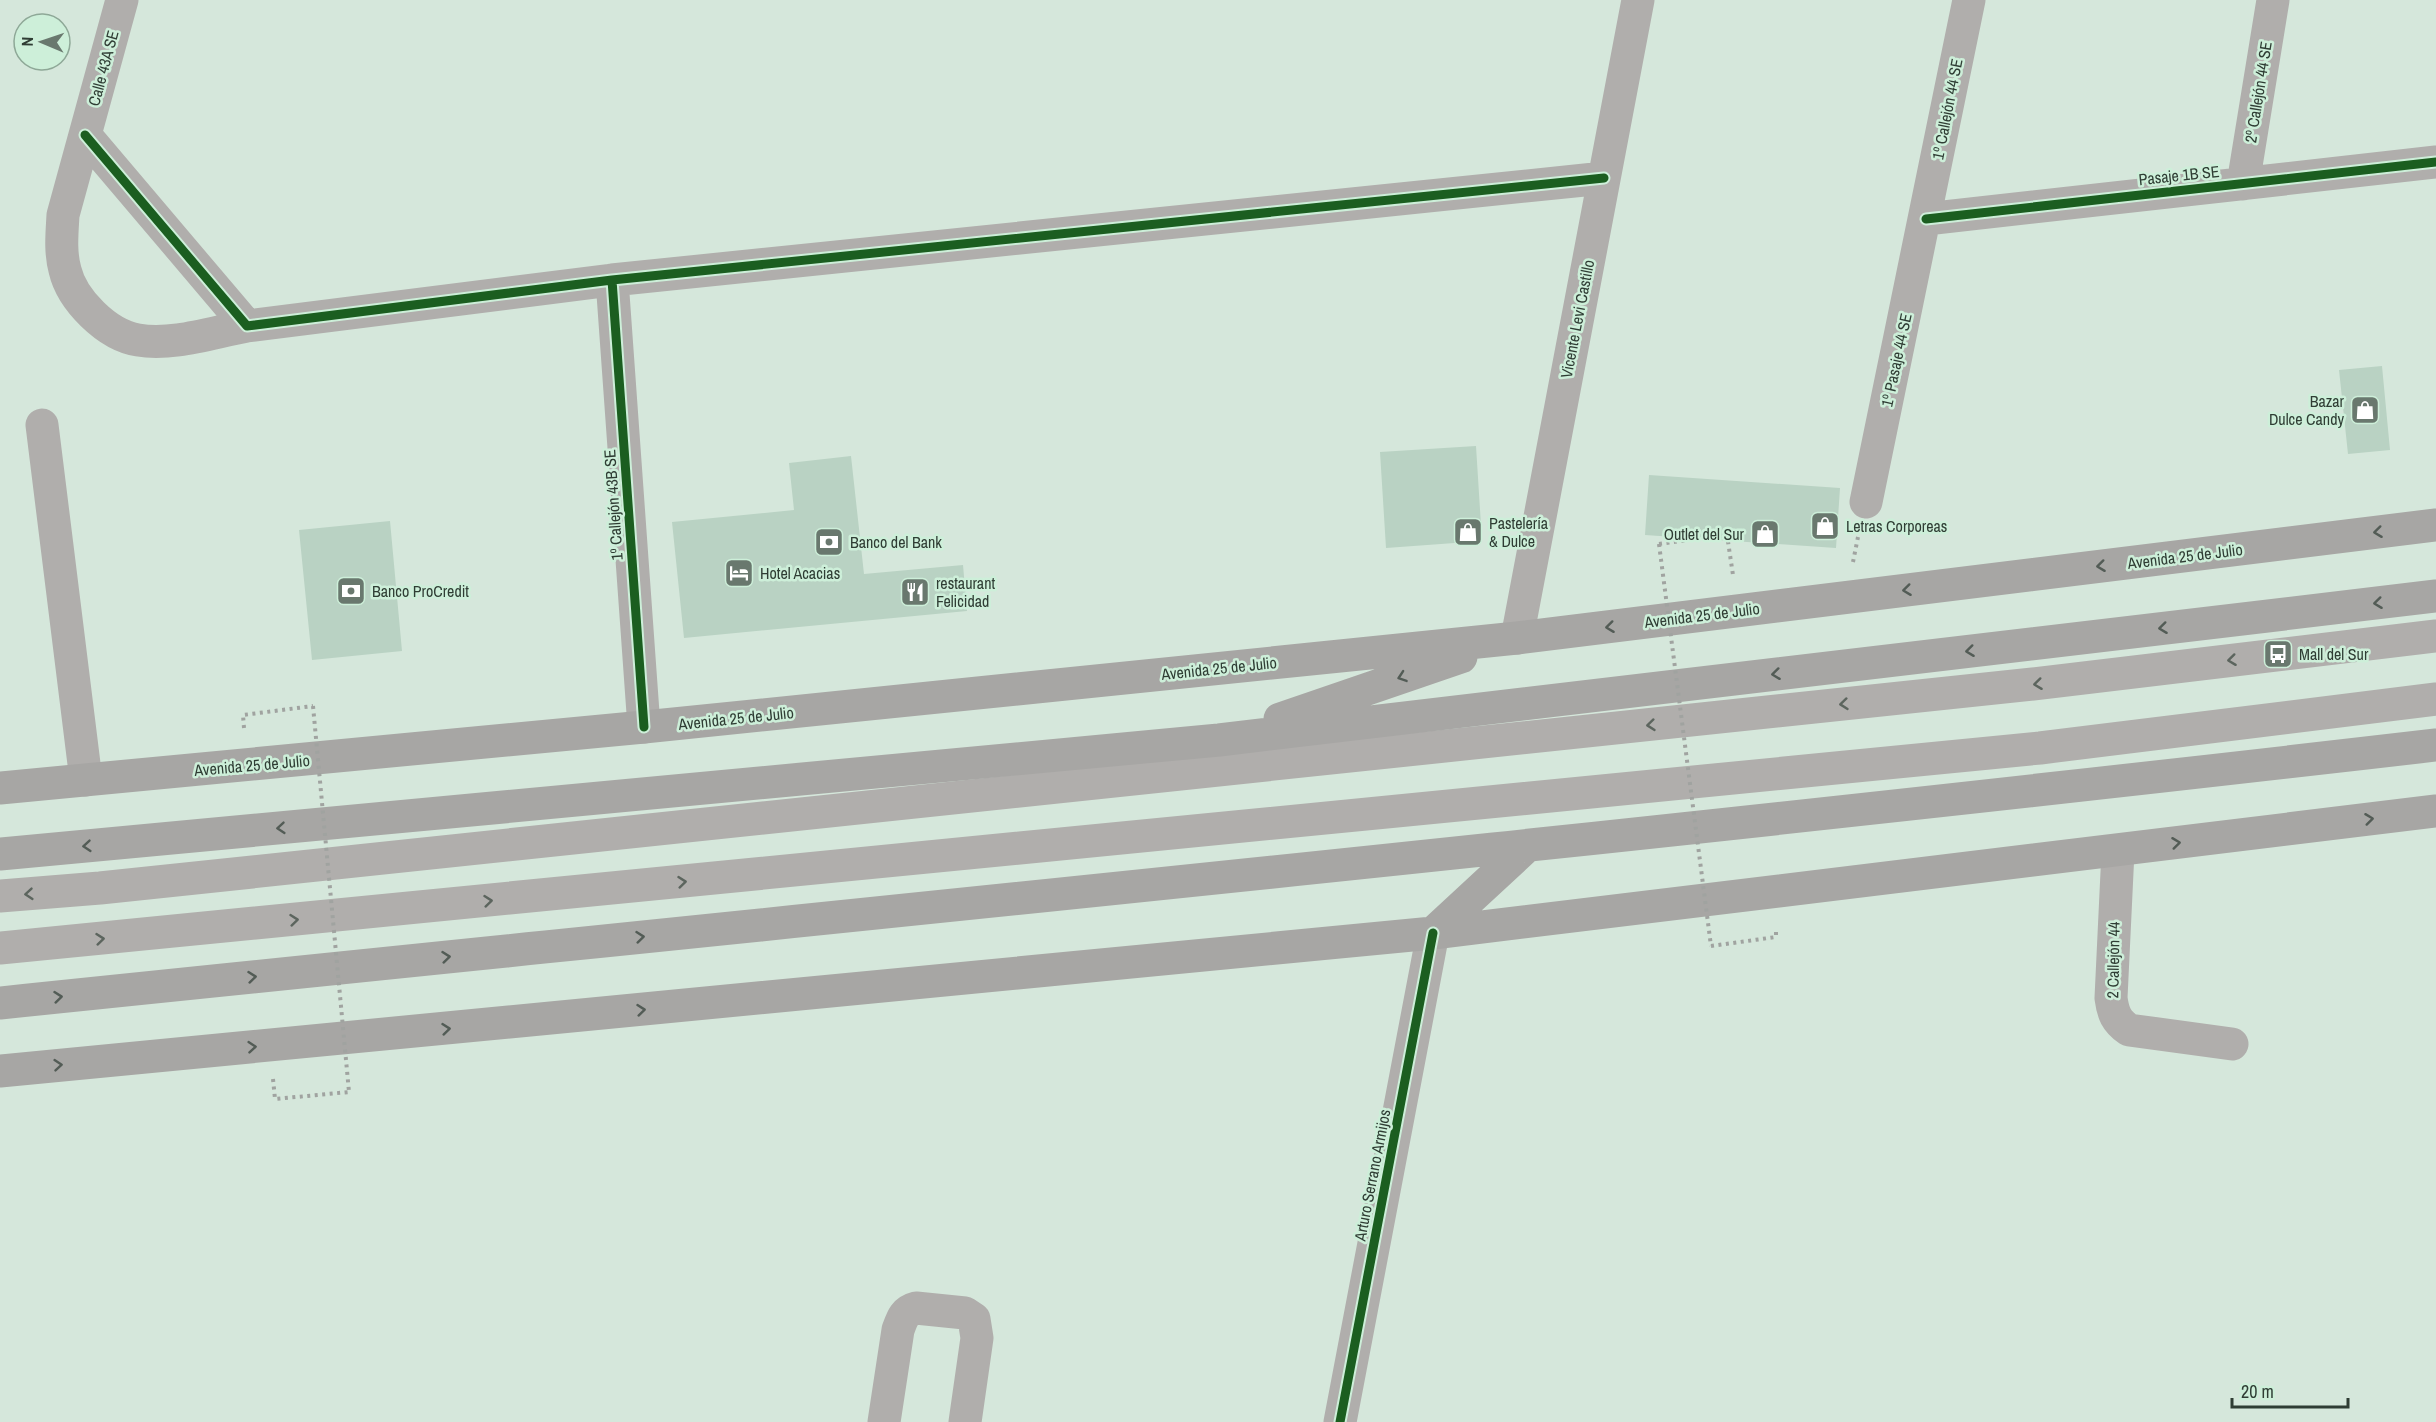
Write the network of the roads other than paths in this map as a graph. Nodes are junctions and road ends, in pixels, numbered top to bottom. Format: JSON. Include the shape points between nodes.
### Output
{"nodes":[{"id":1,"x":122,"y":0,"type":"edge"},
{"id":2,"x":1638,"y":0,"type":"edge"},
{"id":3,"x":1969,"y":0,"type":"edge"},
{"id":4,"x":2273,"y":0,"type":"edge"},
{"id":5,"x":85,"y":135,"type":"junction"},
{"id":6,"x":2436,"y":162,"type":"edge"},
{"id":7,"x":1604,"y":178,"type":"junction"},
{"id":8,"x":2243,"y":183,"type":"junction"},
{"id":9,"x":1926,"y":219,"type":"junction"},
{"id":10,"x":612,"y":280,"type":"junction"},
{"id":11,"x":247,"y":326,"type":"junction"},
{"id":12,"x":42,"y":425,"type":"dead end"},
{"id":13,"x":1866,"y":502,"type":"road end"},
{"id":14,"x":2436,"y":525,"type":"edge"},
{"id":15,"x":2436,"y":596,"type":"edge"},
{"id":16,"x":2436,"y":636,"type":"edge"},
{"id":17,"x":1517,"y":638,"type":"junction"},
{"id":18,"x":2436,"y":699,"type":"edge"},
{"id":19,"x":644,"y":727,"type":"junction"},
{"id":20,"x":1219,"y":740,"type":"junction"},
{"id":21,"x":2436,"y":745,"type":"edge"},
{"id":22,"x":86,"y":780,"type":"junction"},
{"id":23,"x":0,"y":788,"type":"edge"},
{"id":24,"x":2436,"y":811,"type":"edge"},
{"id":25,"x":1527,"y":846,"type":"junction"},
{"id":26,"x":2118,"y":851,"type":"junction"},
{"id":27,"x":0,"y":854,"type":"edge"},
{"id":28,"x":0,"y":896,"type":"edge"},
{"id":29,"x":1433,"y":933,"type":"junction"},
{"id":30,"x":0,"y":948,"type":"edge"},
{"id":31,"x":0,"y":1003,"type":"edge"},
{"id":32,"x":2232,"y":1044,"type":"dead end"},
{"id":33,"x":0,"y":1071,"type":"edge"},
{"id":34,"x":884,"y":1422,"type":"edge"},
{"id":35,"x":965,"y":1422,"type":"edge"},
{"id":36,"x":1340,"y":1422,"type":"edge"}],
"edges":[{"from":1,"to":5,"type":"street","name":"Calle 43A SE"},
{"from":2,"to":7,"type":"street","name":"Vicente Levi Castillo"},
{"from":3,"to":9,"type":"street","name":"1º Callejón 44 SE"},
{"from":4,"to":8,"type":"street","name":"2º Callejón 44 SE"},
{"from":5,"to":11,"type":"street"},
{"from":5,"to":11,"type":"street","via":[[63,215],[65,271],[75,295],[97,318],[137,340],[165,341]]},
{"from":6,"to":8,"type":"street","name":"Pasaje 1B SE"},
{"from":7,"to":10,"type":"street"},
{"from":7,"to":17,"type":"street","name":"Vicente Levi Castillo"},
{"from":8,"to":9,"type":"street","name":"Pasaje 1B SE"},
{"from":9,"to":13,"type":"street","name":"1º Pasaje 44 SE"},
{"from":10,"to":11,"type":"street"},
{"from":10,"to":19,"type":"street","name":"1º Callejón 43B SE"},
{"from":12,"to":22,"type":"street"},
{"from":14,"to":17,"type":"main road","name":"Avenida 25 de Julio","one_way":true},
{"from":15,"to":20,"type":"main road","one_way":true},
{"from":16,"to":28,"type":"street","one_way":true,"via":[[1833,706]]},
{"from":17,"to":19,"type":"main road","name":"Avenida 25 de Julio"},
{"from":17,"to":20,"type":"main road","one_way":true},
{"from":30,"to":18,"type":"street","one_way":true,"via":[[2005,752]]},
{"from":19,"to":22,"type":"main road","name":"Avenida 25 de Julio"},
{"from":20,"to":27,"type":"main road","one_way":true},
{"from":21,"to":25,"type":"main road"},
{"from":22,"to":23,"type":"main road","name":"Avenida 25 de Julio"},
{"from":26,"to":24,"type":"main road","one_way":true},
{"from":25,"to":29,"type":"main road"},
{"from":31,"to":25,"type":"main road","one_way":true},
{"from":26,"to":29,"type":"main road"},
{"from":26,"to":32,"type":"street","name":"2 Callejón 44","via":[[2110,998],[2119,1023],[2128,1030]]},
{"from":33,"to":29,"type":"main road","one_way":true},
{"from":29,"to":36,"type":"street","name":"Arturo Serrano Armijos"},
{"from":34,"to":35,"type":"street","via":[[898,1330],[902,1318],[916,1308],[965,1313],[974,1319],[977,1338]]}]}
